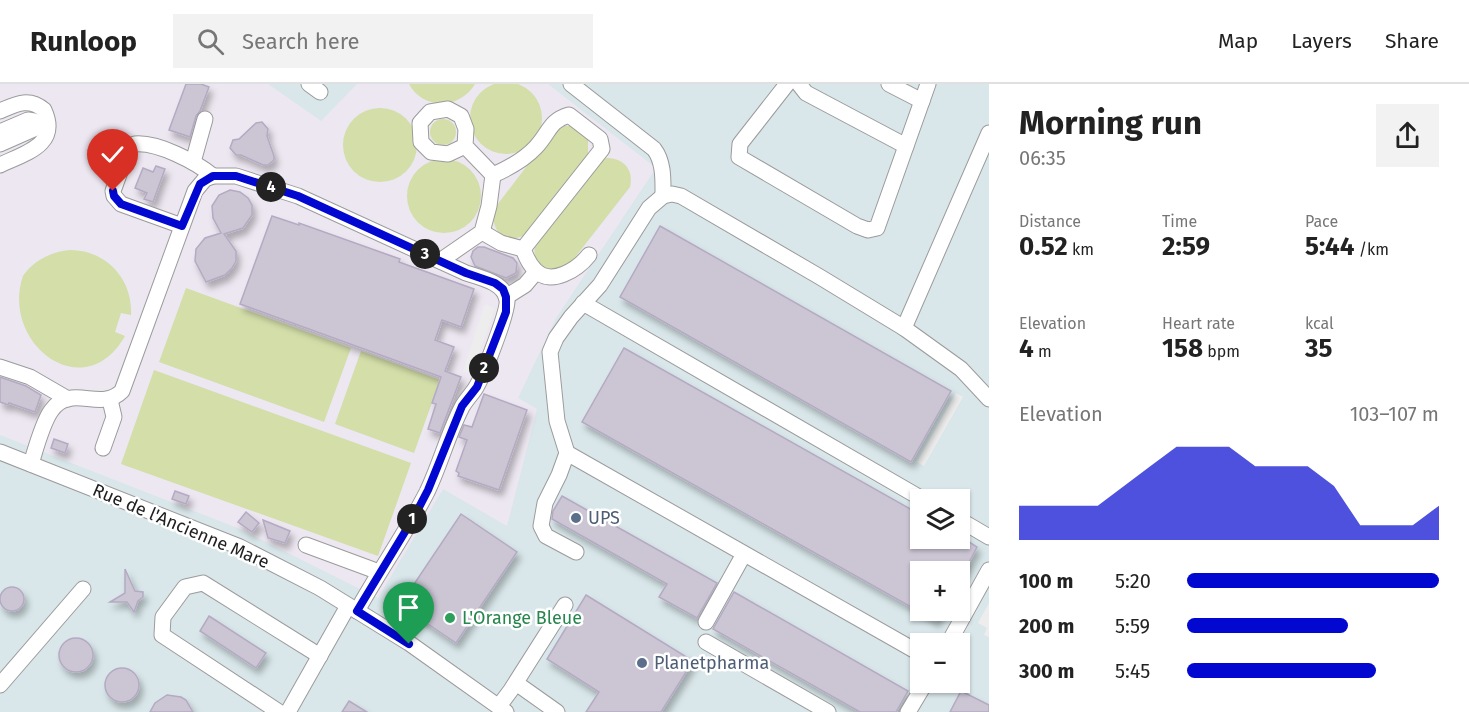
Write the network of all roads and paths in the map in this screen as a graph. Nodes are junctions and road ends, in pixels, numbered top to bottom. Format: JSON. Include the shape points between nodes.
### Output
{"nodes":[{"id":1,"x":571,"y":84,"type":"edge"},
{"id":2,"x":787,"y":84,"type":"edge"},
{"id":3,"x":799,"y":84,"type":"edge"},
{"id":4,"x":889,"y":84,"type":"edge"},
{"id":5,"x":928,"y":84,"type":"edge"},
{"id":6,"x":922,"y":100,"type":"junction"},
{"id":7,"x":0,"y":111,"type":"edge"},
{"id":8,"x":205,"y":119,"type":"dead end"},
{"id":9,"x":0,"y":132,"type":"edge"},
{"id":10,"x":989,"y":133,"type":"edge"},
{"id":11,"x":0,"y":144,"type":"edge"},
{"id":12,"x":465,"y":146,"type":"dead end"},
{"id":13,"x":906,"y":146,"type":"junction"},
{"id":14,"x":193,"y":162,"type":"junction"},
{"id":15,"x":0,"y":165,"type":"edge"},
{"id":16,"x":213,"y":176,"type":"junction"},
{"id":17,"x":493,"y":176,"type":"junction"},
{"id":18,"x":663,"y":196,"type":"junction"},
{"id":19,"x":182,"y":226,"type":"junction"},
{"id":20,"x":482,"y":231,"type":"junction"},
{"id":21,"x":523,"y":249,"type":"junction"},
{"id":22,"x":589,"y":255,"type":"dead end"},
{"id":23,"x":440,"y":261,"type":"junction"},
{"id":24,"x":536,"y":272,"type":"junction"},
{"id":25,"x":506,"y":297,"type":"junction"},
{"id":26,"x":583,"y":303,"type":"junction"},
{"id":27,"x":904,"y":328,"type":"junction"},
{"id":28,"x":0,"y":367,"type":"edge"},
{"id":29,"x":68,"y":399,"type":"junction"},
{"id":30,"x":989,"y":399,"type":"edge"},
{"id":31,"x":111,"y":400,"type":"junction"},
{"id":32,"x":103,"y":448,"type":"dead end"},
{"id":33,"x":0,"y":452,"type":"edge"},
{"id":34,"x":567,"y":453,"type":"junction"},
{"id":35,"x":31,"y":464,"type":"junction"},
{"id":36,"x":910,"y":492,"type":"edge"},
{"id":37,"x":970,"y":526,"type":"edge"},
{"id":38,"x":989,"y":537,"type":"edge"},
{"id":39,"x":306,"y":545,"type":"dead end"},
{"id":40,"x":576,"y":552,"type":"dead end"},
{"id":41,"x":744,"y":554,"type":"junction"},
{"id":42,"x":379,"y":572,"type":"junction"},
{"id":43,"x":987,"y":577,"type":"edge"},
{"id":44,"x":83,"y":589,"type":"dead end"},
{"id":45,"x":565,"y":605,"type":"dead end"},
{"id":46,"x":353,"y":608,"type":"junction"},
{"id":47,"x":706,"y":622,"type":"dead end"},
{"id":48,"x":954,"y":633,"type":"edge"},
{"id":49,"x":706,"y":642,"type":"dead end"},
{"id":50,"x":910,"y":648,"type":"edge"},
{"id":51,"x":320,"y":656,"type":"junction"},
{"id":52,"x":516,"y":683,"type":"junction"},
{"id":53,"x":0,"y":685,"type":"edge"},
{"id":54,"x":919,"y":693,"type":"edge"},
{"id":55,"x":503,"y":709,"type":"edge"},
{"id":56,"x":547,"y":709,"type":"edge"},
{"id":57,"x":279,"y":712,"type":"edge"},
{"id":58,"x":288,"y":712,"type":"edge"},
{"id":59,"x":828,"y":712,"type":"edge"},
{"id":60,"x":908,"y":712,"type":"edge"}],
"edges":[{"from":1,"to":18,"type":"street","via":[[654,149],[663,174]]},
{"from":2,"to":13,"type":"street","via":[[740,144],[739,157],[857,226],[877,228]]},
{"from":3,"to":13,"type":"street","via":[[806,93]]},
{"from":4,"to":6,"type":"street"},
{"from":5,"to":6,"type":"street"},
{"from":6,"to":13,"type":"street"},
{"from":7,"to":15,"type":"street","via":[[31,102],[44,110],[50,124],[39,146]]},
{"from":8,"to":14,"type":"street"},
{"from":9,"to":11,"type":"street","via":[[28,120],[36,124],[34,129]]},
{"from":10,"to":27,"type":"street"},
{"from":12,"to":17,"type":"street"},
{"from":14,"to":16,"type":"street"},
{"from":14,"to":19,"type":"street","via":[[150,145],[135,144],[128,150],[113,191],[121,204]]},
{"from":16,"to":19,"type":"street","via":[[200,184]]},
{"from":16,"to":23,"type":"street","via":[[236,176],[298,196]]},
{"from":17,"to":20,"type":"street"},
{"from":17,"to":21,"type":"street","via":[[537,147],[557,119],[569,115],[600,139],[602,149]]},
{"from":18,"to":26,"type":"street","via":[[648,208],[600,285]]},
{"from":18,"to":27,"type":"street","via":[[681,196]]},
{"from":19,"to":31,"type":"street","via":[[123,391]]},
{"from":20,"to":21,"type":"street","via":[[501,243]]},
{"from":20,"to":23,"type":"street"},
{"from":21,"to":24,"type":"street"},
{"from":22,"to":24,"type":"street","via":[[580,266],[562,275]]},
{"from":23,"to":25,"type":"street","via":[[495,283]]},
{"from":24,"to":25,"type":"street"},
{"from":25,"to":42,"type":"street","via":[[506,312],[477,387],[462,406],[414,517]]},
{"from":26,"to":34,"type":"street","via":[[550,352],[557,421]]},
{"from":26,"to":36,"type":"street"},
{"from":27,"to":30,"type":"street","via":[[961,369]]},
{"from":28,"to":29,"type":"street","via":[[30,377]]},
{"from":29,"to":31,"type":"street"},
{"from":29,"to":35,"type":"street","via":[[51,410]]},
{"from":31,"to":32,"type":"street","via":[[114,417]]},
{"from":33,"to":35,"type":"street","name":"Rue de l'Ancienne Mare"},
{"from":34,"to":40,"type":"street","via":[[545,503],[541,526],[546,536]]},
{"from":34,"to":41,"type":"street"},
{"from":35,"to":46,"type":"street","name":"Rue de l'Ancienne Mare","via":[[240,547]]},
{"from":37,"to":38,"type":"street"},
{"from":39,"to":42,"type":"street"},
{"from":41,"to":47,"type":"street"},
{"from":41,"to":50,"type":"street"},
{"from":42,"to":46,"type":"street"},
{"from":43,"to":48,"type":"street"},
{"from":44,"to":53,"type":"street"},
{"from":45,"to":52,"type":"street"},
{"from":46,"to":51,"type":"street"},
{"from":46,"to":55,"type":"street","name":"Rue de l'Ancienne Mare"},
{"from":49,"to":59,"type":"street"},
{"from":51,"to":57,"type":"street","via":[[203,583],[185,587],[163,617],[162,635]]},
{"from":51,"to":58,"type":"street"},
{"from":52,"to":55,"type":"street"},
{"from":52,"to":56,"type":"street"},
{"from":54,"to":60,"type":"street"}]}
